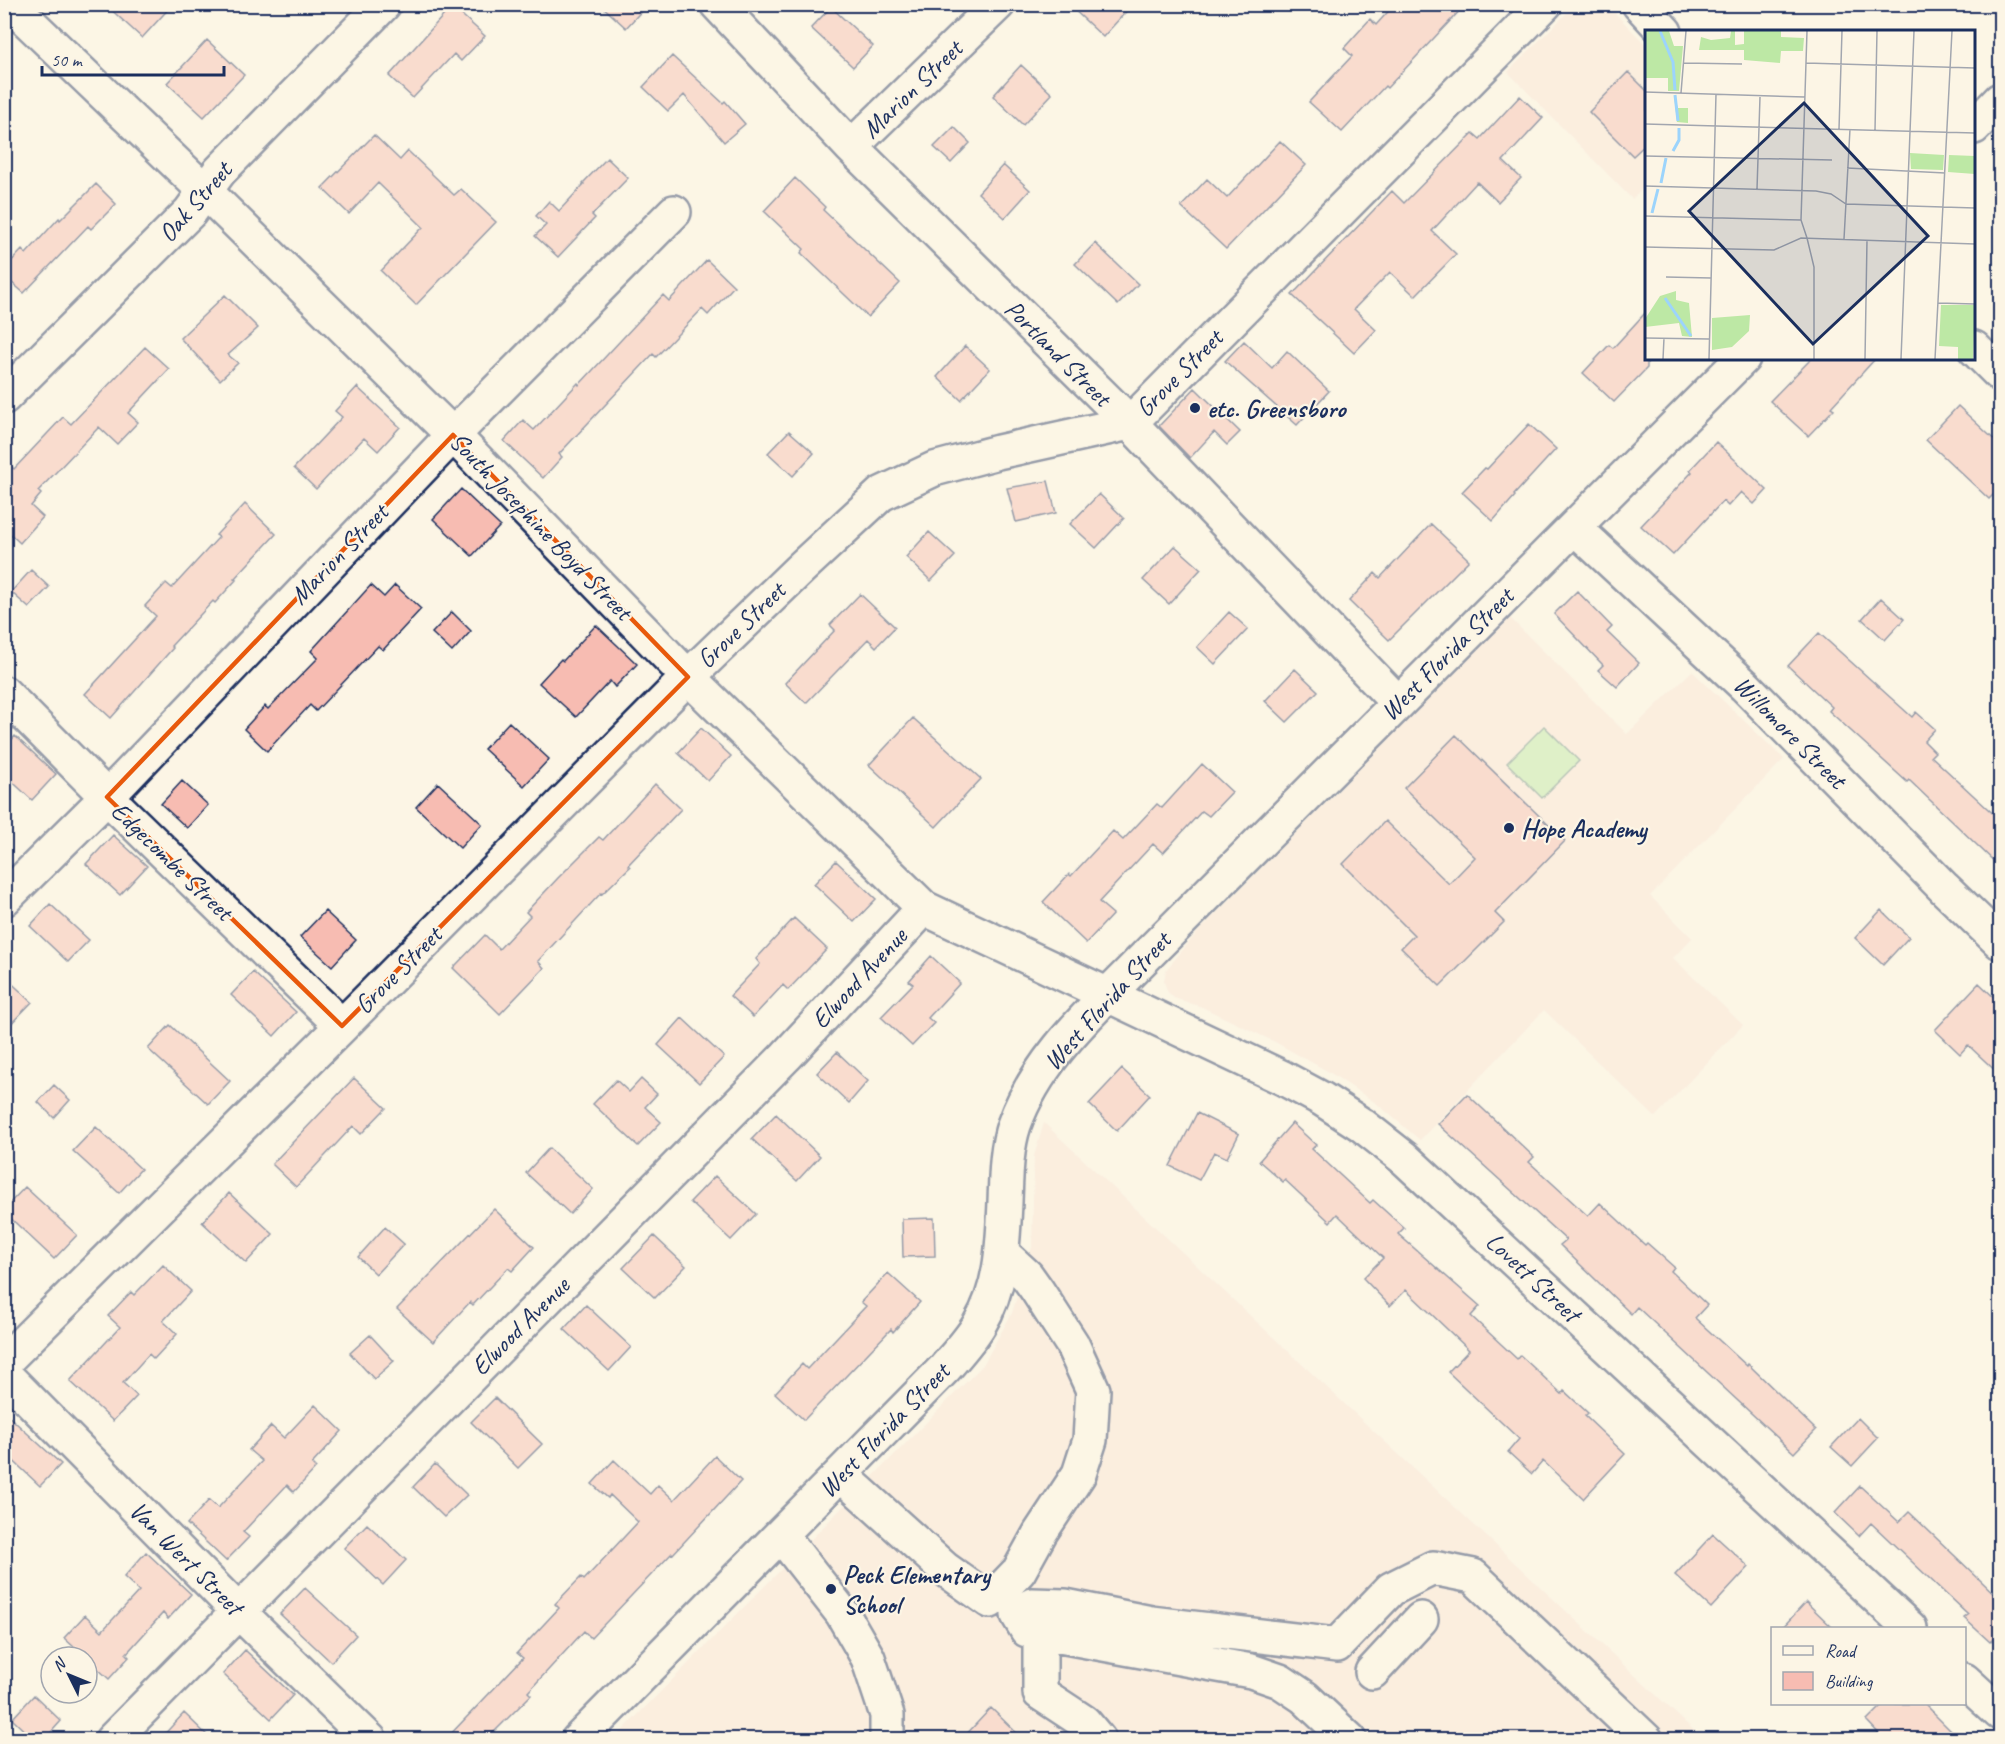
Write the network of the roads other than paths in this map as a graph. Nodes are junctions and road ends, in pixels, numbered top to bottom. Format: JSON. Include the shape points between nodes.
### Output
{"nodes":[{"id":1,"x":10,"y":4,"type":"edge"},
{"id":2,"x":384,"y":4,"type":"edge"},
{"id":3,"x":717,"y":4,"type":"edge"},
{"id":4,"x":998,"y":4,"type":"edge"},
{"id":5,"x":1545,"y":4,"type":"edge"},
{"id":6,"x":1639,"y":4,"type":"edge"},
{"id":7,"x":1663,"y":30,"type":"edge"},
{"id":8,"x":2001,"y":100,"type":"edge"},
{"id":9,"x":1975,"y":126,"type":"edge"},
{"id":10,"x":851,"y":147,"type":"junction"},
{"id":11,"x":205,"y":191,"type":"junction"},
{"id":12,"x":674,"y":212,"type":"dead end"},
{"id":13,"x":1975,"y":349,"type":"edge"},
{"id":14,"x":1741,"y":360,"type":"edge"},
{"id":15,"x":2001,"y":374,"type":"edge"},
{"id":16,"x":4,"y":398,"type":"edge"},
{"id":17,"x":1130,"y":423,"type":"junction"},
{"id":18,"x":453,"y":435,"type":"junction"},
{"id":19,"x":1575,"y":528,"type":"junction"},
{"id":20,"x":688,"y":677,"type":"junction"},
{"id":21,"x":4,"y":693,"type":"edge"},
{"id":22,"x":1398,"y":703,"type":"junction"},
{"id":23,"x":106,"y":797,"type":"junction"},
{"id":24,"x":4,"y":899,"type":"edge"},
{"id":25,"x":924,"y":908,"type":"junction"},
{"id":26,"x":2001,"y":942,"type":"edge"},
{"id":27,"x":1108,"y":995,"type":"junction"},
{"id":28,"x":342,"y":1026,"type":"junction"},
{"id":29,"x":1003,"y":1254,"type":"junction"},
{"id":30,"x":4,"y":1362,"type":"edge"},
{"id":31,"x":4,"y":1374,"type":"edge"},
{"id":32,"x":841,"y":1474,"type":"junction"},
{"id":33,"x":781,"y":1535,"type":"junction"},
{"id":34,"x":238,"y":1611,"type":"junction"},
{"id":35,"x":1016,"y":1616,"type":"junction"},
{"id":36,"x":1421,"y":1619,"type":"dead end"},
{"id":37,"x":1908,"y":1627,"type":"edge"},
{"id":38,"x":1372,"y":1672,"type":"dead end"},
{"id":39,"x":1966,"y":1681,"type":"edge"},
{"id":40,"x":2001,"y":1713,"type":"edge"},
{"id":41,"x":356,"y":1735,"type":"edge"},
{"id":42,"x":590,"y":1736,"type":"edge"},
{"id":43,"x":112,"y":1740,"type":"edge"},
{"id":44,"x":887,"y":1740,"type":"edge"},
{"id":45,"x":1100,"y":1740,"type":"edge"},
{"id":46,"x":1350,"y":1740,"type":"edge"},
{"id":47,"x":1646,"y":1740,"type":"edge"}],
"edges":[{"from":1,"to":11,"type":"street","name":"South Josephine Boyd Street"},
{"from":2,"to":11,"type":"street","name":"Oak Street","via":[[219,172]]},
{"from":3,"to":10,"type":"street","name":"Portland Street"},
{"from":4,"to":10,"type":"street","name":"Marion Street"},
{"from":5,"to":17,"type":"street","name":"Grove Street"},
{"from":6,"to":7,"type":"street"},
{"from":8,"to":9,"type":"street"},
{"from":10,"to":17,"type":"street","name":"Portland Street"},
{"from":11,"to":16,"type":"street","name":"Oak Street","via":[[190,213]]},
{"from":11,"to":18,"type":"street","name":"South Josephine Boyd Street"},
{"from":12,"to":18,"type":"street","name":"Marion Street"},
{"from":13,"to":15,"type":"street"},
{"from":14,"to":19,"type":"street","name":"West Florida Street"},
{"from":17,"to":20,"type":"street","name":"Grove Street","via":[[934,469],[881,494]]},
{"from":17,"to":22,"type":"street","name":"Portland Street"},
{"from":18,"to":20,"type":"street","name":"South Josephine Boyd Street"},
{"from":18,"to":23,"type":"street","name":"Marion Street"},
{"from":19,"to":22,"type":"street","name":"West Florida Street"},
{"from":19,"to":26,"type":"street","name":"Willomore Street","via":[[1745,686]]},
{"from":20,"to":25,"type":"street","name":"South Josephine Boyd Street"},
{"from":20,"to":28,"type":"street","name":"Grove Street"},
{"from":21,"to":23,"type":"street","name":"Edgecombe Street"},
{"from":22,"to":27,"type":"street","name":"West Florida Street"},
{"from":23,"to":24,"type":"street","name":"Marion Street"},
{"from":23,"to":28,"type":"street","name":"Edgecombe Street"},
{"from":25,"to":27,"type":"street","name":"South Josephine Boyd Street"},
{"from":25,"to":34,"type":"street","name":"Elwood Avenue","via":[[786,1056]]},
{"from":27,"to":29,"type":"street","name":"West Florida Street","via":[[1050,1060],[1031,1088],[1013,1127],[1006,1170]]},
{"from":27,"to":37,"type":"street","name":"Lovett Street","via":[[1283,1078],[1362,1125],[1404,1158]]},
{"from":28,"to":30,"type":"street","name":"Grove Street"},
{"from":29,"to":32,"type":"street","name":"West Florida Street","via":[[991,1301],[979,1326],[945,1368]]},
{"from":29,"to":35,"type":"street","via":[[1027,1276],[1043,1299],[1072,1344],[1093,1390],[1090,1440],[1078,1474],[1019,1571]]},
{"from":31,"to":34,"type":"street","name":"Van Wert Street"},
{"from":32,"to":33,"type":"street","name":"West Florida Street"},
{"from":32,"to":35,"type":"street","via":[[945,1569]]},
{"from":33,"to":42,"type":"street","name":"West Florida Street"},
{"from":33,"to":44,"type":"street","via":[[842,1613],[868,1658],[887,1715]]},
{"from":34,"to":41,"type":"street","name":"Van Wert Street"},
{"from":34,"to":43,"type":"street","name":"Elwood Avenue"},
{"from":35,"to":45,"type":"street","via":[[1040,1693],[1084,1722]]},
{"from":35,"to":46,"type":"street","via":[[1280,1681],[1305,1697]]},
{"from":35,"to":47,"type":"street","via":[[1032,1605],[1065,1606],[1151,1623],[1337,1645],[1391,1589],[1433,1568],[1473,1576]]},
{"from":36,"to":38,"type":"street"},
{"from":39,"to":40,"type":"street"}]}
